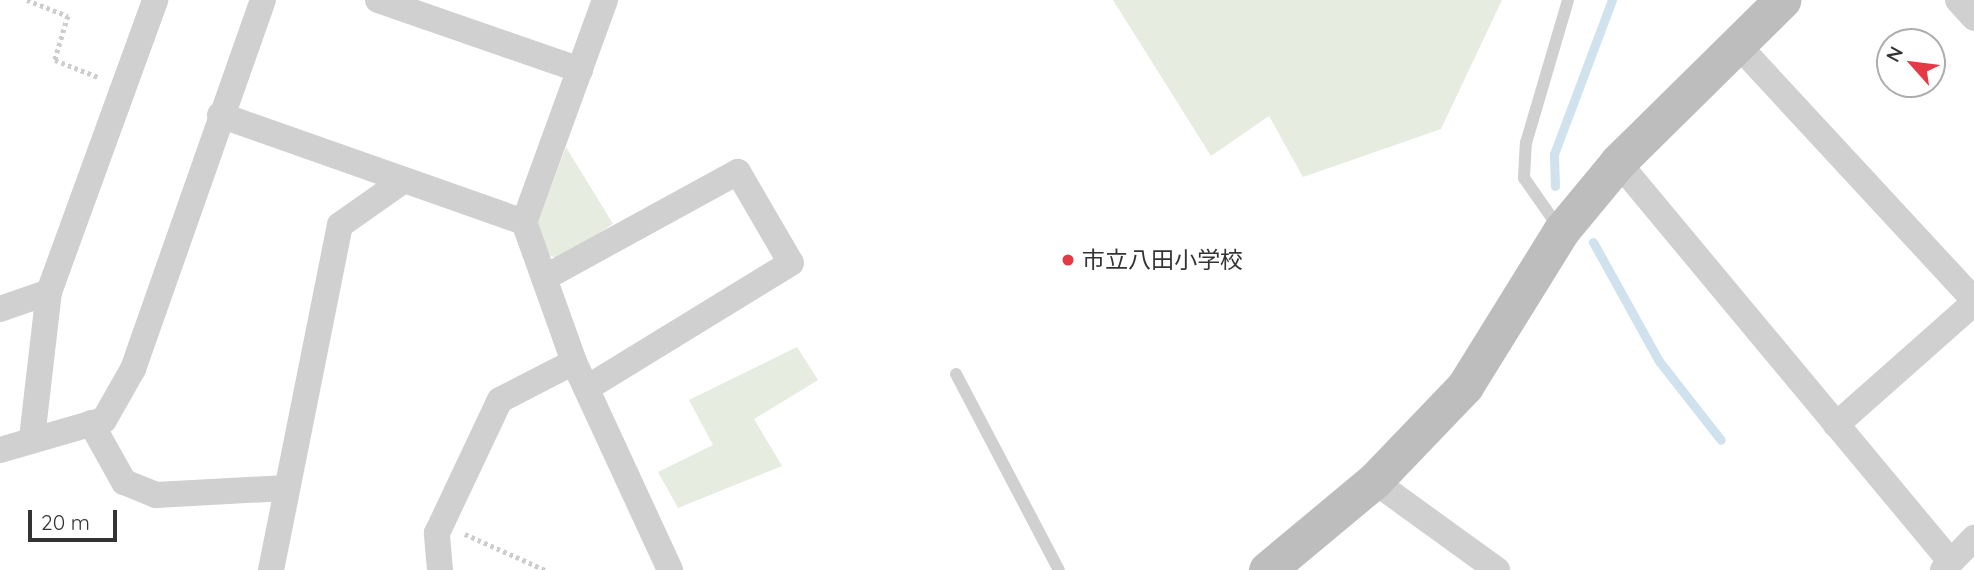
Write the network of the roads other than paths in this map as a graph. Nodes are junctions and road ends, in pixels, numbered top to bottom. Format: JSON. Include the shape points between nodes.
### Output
{"nodes":[{"id":1,"x":155,"y":0,"type":"edge"},
{"id":2,"x":263,"y":0,"type":"edge"},
{"id":3,"x":378,"y":0,"type":"edge"},
{"id":4,"x":606,"y":0,"type":"edge"},
{"id":5,"x":1568,"y":0,"type":"edge"},
{"id":6,"x":1782,"y":0,"type":"edge"},
{"id":7,"x":1958,"y":0,"type":"edge"},
{"id":8,"x":1974,"y":18,"type":"edge"},
{"id":9,"x":1737,"y":44,"type":"junction"},
{"id":10,"x":580,"y":70,"type":"junction"},
{"id":11,"x":220,"y":115,"type":"junction"},
{"id":12,"x":1618,"y":162,"type":"junction"},
{"id":13,"x":404,"y":180,"type":"junction"},
{"id":14,"x":524,"y":222,"type":"junction"},
{"id":15,"x":1561,"y":231,"type":"junction"},
{"id":16,"x":544,"y":278,"type":"junction"},
{"id":17,"x":49,"y":292,"type":"junction"},
{"id":18,"x":1974,"y":302,"type":"edge"},
{"id":19,"x":0,"y":309,"type":"edge"},
{"id":20,"x":574,"y":362,"type":"junction"},
{"id":21,"x":956,"y":374,"type":"dead end"},
{"id":22,"x":587,"y":388,"type":"junction"},
{"id":23,"x":91,"y":424,"type":"junction"},
{"id":24,"x":1836,"y":425,"type":"junction"},
{"id":25,"x":32,"y":438,"type":"junction"},
{"id":26,"x":0,"y":450,"type":"edge"},
{"id":27,"x":1374,"y":481,"type":"junction"},
{"id":28,"x":286,"y":488,"type":"junction"},
{"id":29,"x":1974,"y":538,"type":"edge"},
{"id":30,"x":1947,"y":566,"type":"edge"},
{"id":31,"x":271,"y":570,"type":"edge"},
{"id":32,"x":440,"y":570,"type":"edge"},
{"id":33,"x":670,"y":570,"type":"edge"},
{"id":34,"x":1059,"y":570,"type":"edge"},
{"id":35,"x":1267,"y":570,"type":"edge"},
{"id":36,"x":1497,"y":570,"type":"edge"}],
"edges":[{"from":1,"to":17,"type":"street"},
{"from":2,"to":11,"type":"street"},
{"from":3,"to":10,"type":"street"},
{"from":4,"to":10,"type":"street"},
{"from":5,"to":15,"type":"lane","via":[[1526,143],[1524,178]]},
{"from":6,"to":9,"type":"street"},
{"from":7,"to":8,"type":"street"},
{"from":9,"to":12,"type":"street"},
{"from":9,"to":18,"type":"street"},
{"from":10,"to":14,"type":"street"},
{"from":11,"to":13,"type":"street"},
{"from":11,"to":23,"type":"street","via":[[133,369],[104,420]]},
{"from":12,"to":15,"type":"street"},
{"from":12,"to":24,"type":"street"},
{"from":13,"to":14,"type":"street"},
{"from":13,"to":28,"type":"street","via":[[341,225]]},
{"from":14,"to":16,"type":"street"},
{"from":15,"to":27,"type":"street","via":[[1465,386]]},
{"from":16,"to":20,"type":"street"},
{"from":16,"to":22,"type":"street","via":[[738,172],[791,263]]},
{"from":17,"to":19,"type":"street"},
{"from":17,"to":25,"type":"street"},
{"from":18,"to":24,"type":"street"},
{"from":20,"to":22,"type":"street"},
{"from":20,"to":32,"type":"street","via":[[500,400],[441,525]]},
{"from":21,"to":34,"type":"lane"},
{"from":22,"to":33,"type":"street"},
{"from":23,"to":25,"type":"street"},
{"from":23,"to":28,"type":"street","via":[[124,482],[156,495]]},
{"from":24,"to":30,"type":"street"},
{"from":25,"to":26,"type":"street"},
{"from":27,"to":35,"type":"street"},
{"from":27,"to":36,"type":"street"},
{"from":28,"to":31,"type":"street"},
{"from":29,"to":30,"type":"street"}]}
